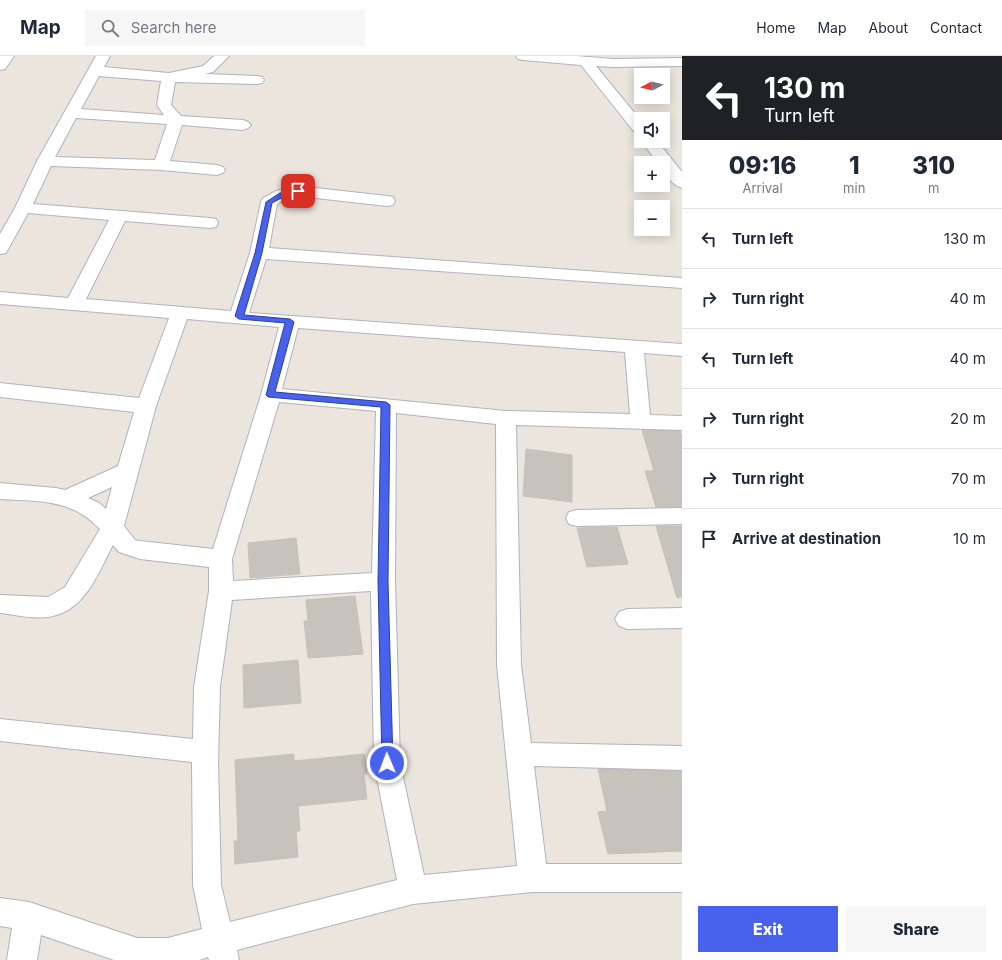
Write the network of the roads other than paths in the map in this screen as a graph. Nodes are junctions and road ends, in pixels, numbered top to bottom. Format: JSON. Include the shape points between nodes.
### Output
{"nodes":[{"id":1,"x":6,"y":56,"type":"edge"},
{"id":2,"x":103,"y":56,"type":"edge"},
{"id":3,"x":222,"y":56,"type":"edge"},
{"id":4,"x":523,"y":56,"type":"edge"},
{"id":5,"x":590,"y":59,"type":"edge"},
{"id":6,"x":682,"y":62,"type":"edge"},
{"id":7,"x":0,"y":66,"type":"edge"},
{"id":8,"x":95,"y":71,"type":"junction"},
{"id":9,"x":169,"y":77,"type":"junction"},
{"id":10,"x":257,"y":80,"type":"dead end"},
{"id":11,"x":72,"y":114,"type":"junction"},
{"id":12,"x":176,"y":120,"type":"junction"},
{"id":13,"x":634,"y":121,"type":"edge"},
{"id":14,"x":243,"y":125,"type":"dead end"},
{"id":15,"x":654,"y":148,"type":"edge"},
{"id":16,"x":45,"y":161,"type":"junction"},
{"id":17,"x":161,"y":165,"type":"junction"},
{"id":18,"x":217,"y":170,"type":"dead end"},
{"id":19,"x":682,"y":183,"type":"edge"},
{"id":20,"x":387,"y":201,"type":"dead end"},
{"id":21,"x":23,"y":208,"type":"junction"},
{"id":22,"x":119,"y":216,"type":"junction"},
{"id":23,"x":210,"y":223,"type":"dead end"},
{"id":24,"x":0,"y":248,"type":"edge"},
{"id":25,"x":258,"y":253,"type":"junction"},
{"id":26,"x":682,"y":283,"type":"edge"},
{"id":27,"x":0,"y":298,"type":"edge"},
{"id":28,"x":74,"y":304,"type":"junction"},
{"id":29,"x":180,"y":313,"type":"junction"},
{"id":30,"x":239,"y":316,"type":"junction"},
{"id":31,"x":290,"y":322,"type":"junction"},
{"id":32,"x":634,"y":346,"type":"junction"},
{"id":33,"x":682,"y":350,"type":"edge"},
{"id":34,"x":0,"y":390,"type":"edge"},
{"id":35,"x":270,"y":395,"type":"junction"},
{"id":36,"x":386,"y":405,"type":"junction"},
{"id":37,"x":146,"y":406,"type":"junction"},
{"id":38,"x":506,"y":418,"type":"junction"},
{"id":39,"x":641,"y":423,"type":"junction"},
{"id":40,"x":682,"y":423,"type":"edge"},
{"id":41,"x":128,"y":471,"type":"junction"},
{"id":42,"x":0,"y":491,"type":"edge"},
{"id":43,"x":66,"y":499,"type":"junction"},
{"id":44,"x":682,"y":516,"type":"edge"},
{"id":45,"x":576,"y":518,"type":"dead end"},
{"id":46,"x":112,"y":528,"type":"junction"},
{"id":47,"x":221,"y":559,"type":"junction"},
{"id":48,"x":383,"y":581,"type":"junction"},
{"id":49,"x":221,"y":591,"type":"junction"},
{"id":50,"x":0,"y":604,"type":"edge"},
{"id":51,"x":682,"y":618,"type":"edge"},
{"id":52,"x":626,"y":619,"type":"dead end"},
{"id":53,"x":0,"y":730,"type":"edge"},
{"id":54,"x":205,"y":752,"type":"junction"},
{"id":55,"x":520,"y":754,"type":"junction"},
{"id":56,"x":682,"y":758,"type":"edge"},
{"id":57,"x":533,"y":878,"type":"junction"},
{"id":58,"x":682,"y":878,"type":"edge"},
{"id":59,"x":413,"y":890,"type":"junction"},
{"id":60,"x":0,"y":912,"type":"edge"},
{"id":61,"x":29,"y":916,"type":"junction"},
{"id":62,"x":222,"y":950,"type":"edge"},
{"id":63,"x":22,"y":960,"type":"edge"}],
"edges":[{"from":1,"to":7,"type":"street"},
{"from":2,"to":8,"type":"street"},
{"from":3,"to":9,"type":"street","via":[[208,69]]},
{"from":4,"to":5,"type":"street"},
{"from":5,"to":6,"type":"street","via":[[628,63]]},
{"from":5,"to":13,"type":"street"},
{"from":8,"to":9,"type":"street"},
{"from":8,"to":11,"type":"street"},
{"from":9,"to":10,"type":"street"},
{"from":9,"to":12,"type":"street","via":[[164,105]]},
{"from":11,"to":12,"type":"street"},
{"from":11,"to":16,"type":"street"},
{"from":12,"to":14,"type":"street"},
{"from":12,"to":17,"type":"street"},
{"from":15,"to":19,"type":"street"},
{"from":16,"to":17,"type":"street"},
{"from":16,"to":21,"type":"street"},
{"from":17,"to":18,"type":"street"},
{"from":20,"to":25,"type":"street","via":[[298,191],[282,194],[269,202]]},
{"from":21,"to":22,"type":"street"},
{"from":21,"to":24,"type":"street"},
{"from":22,"to":23,"type":"street"},
{"from":22,"to":28,"type":"street"},
{"from":25,"to":26,"type":"street"},
{"from":25,"to":30,"type":"street"},
{"from":27,"to":28,"type":"street"},
{"from":28,"to":29,"type":"street"},
{"from":29,"to":30,"type":"street"},
{"from":29,"to":37,"type":"street"},
{"from":30,"to":31,"type":"street"},
{"from":31,"to":32,"type":"street"},
{"from":31,"to":35,"type":"street"},
{"from":32,"to":33,"type":"street"},
{"from":32,"to":39,"type":"street"},
{"from":34,"to":37,"type":"street"},
{"from":35,"to":36,"type":"street"},
{"from":35,"to":47,"type":"street"},
{"from":36,"to":38,"type":"street"},
{"from":36,"to":48,"type":"street"},
{"from":37,"to":41,"type":"street"},
{"from":38,"to":39,"type":"street"},
{"from":38,"to":55,"type":"street","via":[[509,665]]},
{"from":39,"to":40,"type":"street"},
{"from":41,"to":43,"type":"street"},
{"from":41,"to":46,"type":"street"},
{"from":42,"to":43,"type":"street"},
{"from":43,"to":46,"type":"street","via":[[91,509]]},
{"from":44,"to":45,"type":"street"},
{"from":46,"to":47,"type":"street","via":[[127,546],[140,550]]},
{"from":46,"to":50,"type":"street","via":[[73,594],[52,607]]},
{"from":47,"to":49,"type":"street"},
{"from":48,"to":49,"type":"street"},
{"from":48,"to":59,"type":"street","via":[[387,763]]},
{"from":49,"to":54,"type":"street","via":[[207,687]]},
{"from":51,"to":52,"type":"street"},
{"from":53,"to":54,"type":"street"},
{"from":54,"to":62,"type":"street","via":[[207,885]]},
{"from":55,"to":56,"type":"street"},
{"from":55,"to":57,"type":"street"},
{"from":57,"to":58,"type":"street"},
{"from":57,"to":59,"type":"street"},
{"from":59,"to":62,"type":"street"},
{"from":60,"to":61,"type":"street"},
{"from":61,"to":62,"type":"street","via":[[137,953]]},
{"from":61,"to":63,"type":"street"}]}
